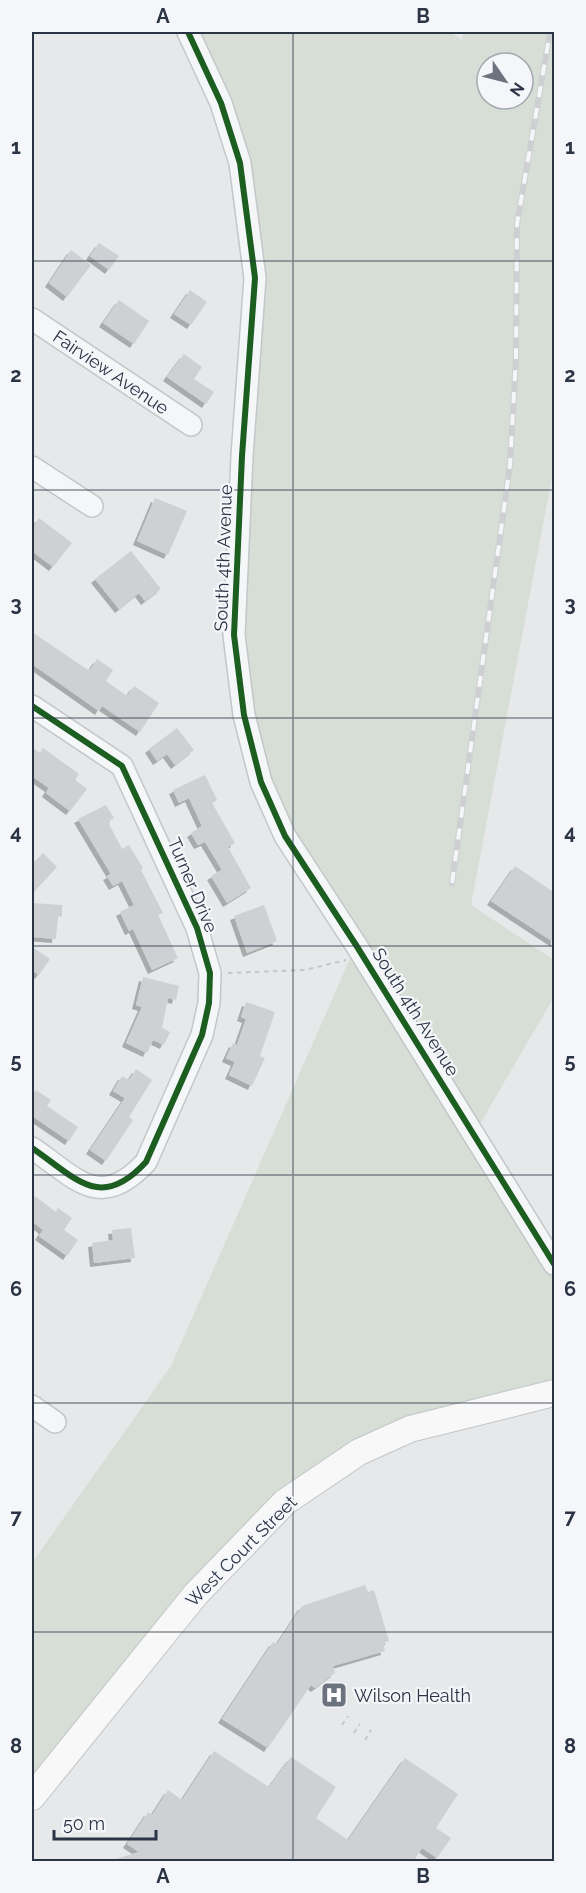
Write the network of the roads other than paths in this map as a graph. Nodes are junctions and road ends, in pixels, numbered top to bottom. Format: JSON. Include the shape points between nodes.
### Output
{"nodes":[{"id":1,"x":188,"y":32,"type":"edge"},
{"id":2,"x":32,"y":319,"type":"edge"},
{"id":3,"x":191,"y":425,"type":"dead end"},
{"id":4,"x":32,"y":466,"type":"edge"},
{"id":5,"x":92,"y":506,"type":"dead end"},
{"id":6,"x":32,"y":706,"type":"edge"},
{"id":7,"x":32,"y":1148,"type":"edge"},
{"id":8,"x":555,"y":1264,"type":"edge"},
{"id":9,"x":555,"y":1393,"type":"edge"},
{"id":10,"x":32,"y":1406,"type":"edge"},
{"id":11,"x":55,"y":1422,"type":"dead end"},
{"id":12,"x":32,"y":1797,"type":"edge"}],
"edges":[{"from":1,"to":8,"type":"street","name":"South 4th Avenue","via":[[221,103],[240,163],[255,278],[234,635],[244,715],[261,782],[285,836]]},
{"from":2,"to":3,"type":"street","name":"Fairview Avenue"},
{"from":4,"to":5,"type":"street"},
{"from":6,"to":7,"type":"street","name":"Turner Drive","via":[[122,766],[197,928],[210,973],[202,1035],[146,1162],[132,1178],[117,1187],[90,1188]]},
{"from":9,"to":12,"type":"main road","name":"West Court Street","via":[[410,1429],[359,1452],[285,1502],[196,1594]]},
{"from":10,"to":11,"type":"street"}]}
